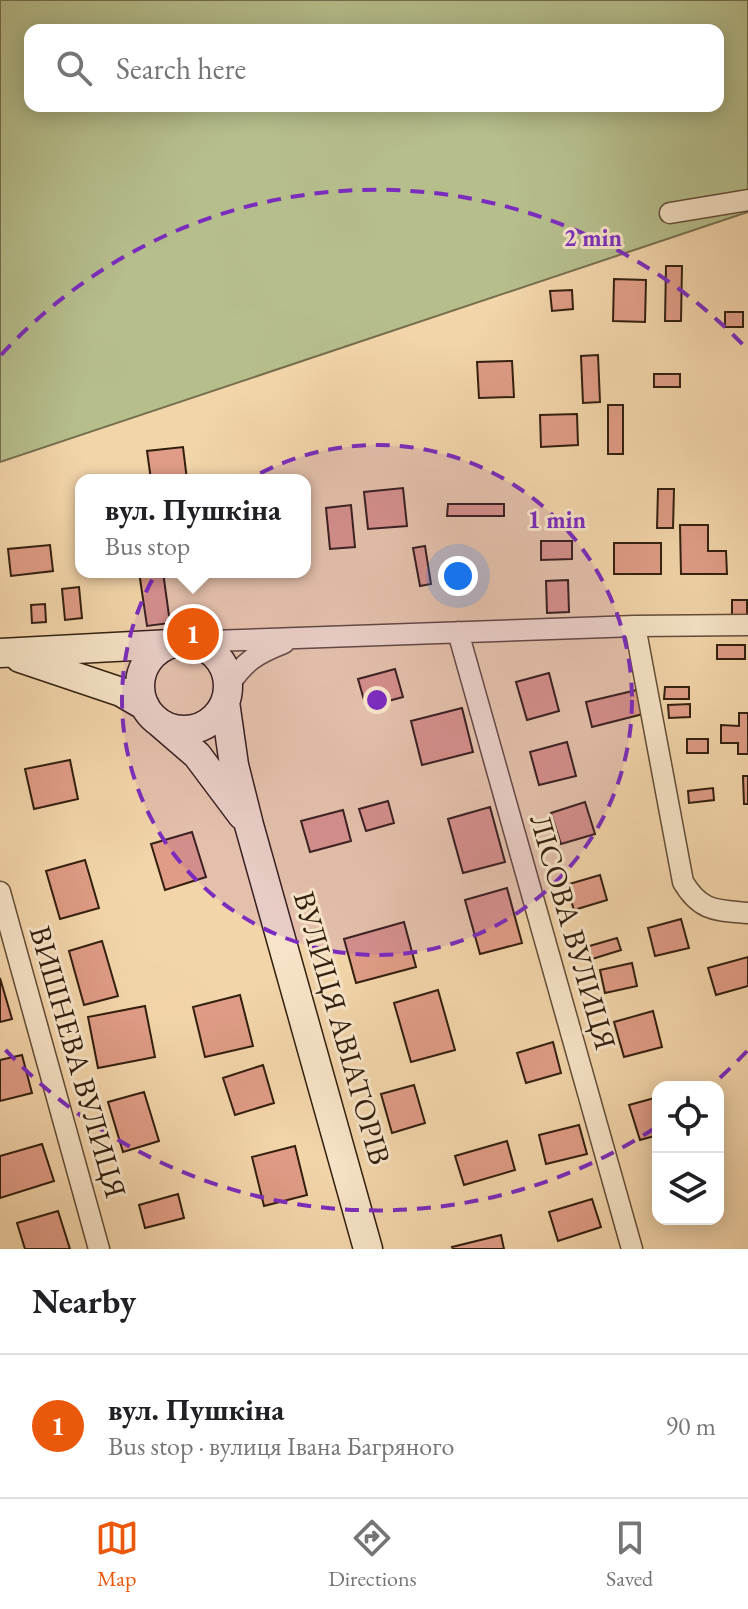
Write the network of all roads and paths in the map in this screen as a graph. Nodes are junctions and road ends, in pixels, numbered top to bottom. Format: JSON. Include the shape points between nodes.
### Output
{"nodes":[{"id":1,"x":748,"y":200,"type":"edge"},
{"id":2,"x":670,"y":213,"type":"dead end"},
{"id":3,"x":748,"y":625,"type":"edge"},
{"id":4,"x":635,"y":626,"type":"junction"},
{"id":5,"x":458,"y":632,"type":"junction"},
{"id":6,"x":299,"y":637,"type":"junction"},
{"id":7,"x":177,"y":643,"type":"junction"},
{"id":8,"x":2,"y":652,"type":"edge"},
{"id":9,"x":227,"y":694,"type":"junction"},
{"id":10,"x":152,"y":714,"type":"junction"},
{"id":11,"x":249,"y":825,"type":"junction"},
{"id":12,"x":0,"y":892,"type":"edge"},
{"id":13,"x":748,"y":913,"type":"edge"},
{"id":14,"x":99,"y":1249,"type":"edge"},
{"id":15,"x":368,"y":1249,"type":"edge"},
{"id":16,"x":632,"y":1249,"type":"edge"}],
"edges":[{"from":1,"to":2,"type":"street"},
{"from":3,"to":4,"type":"street"},
{"from":4,"to":5,"type":"street"},
{"from":4,"to":13,"type":"street","via":[[683,882],[693,899],[713,910]]},
{"from":5,"to":6,"type":"street"},
{"from":5,"to":16,"type":"street","name":"ЛІСОВА ВУЛИЦЯ"},
{"from":6,"to":7,"type":"street"},
{"from":6,"to":9,"type":"street","via":[[242,665]]},
{"from":7,"to":8,"type":"main road"},
{"from":7,"to":9,"type":"main road","via":[[200,645],[215,654],[225,669]]},
{"from":7,"to":10,"type":"main road","via":[[154,653],[143,669],[140,688]]},
{"from":8,"to":10,"type":"main road","via":[[121,692]]},
{"from":9,"to":10,"type":"main road","via":[[214,718],[197,728],[177,729]]},
{"from":9,"to":11,"type":"main road","name":"ВУЛИЦЯ АВІАТОРІВ","via":[[234,765]]},
{"from":10,"to":11,"type":"main road","name":"ВУЛИЦЯ АВІАТОРІВ","via":[[197,755]]},
{"from":11,"to":15,"type":"main road","name":"ВУЛИЦЯ АВІАТОРІВ"},
{"from":12,"to":14,"type":"street","name":"ВИШНЕВА ВУЛИЦЯ"}]}
